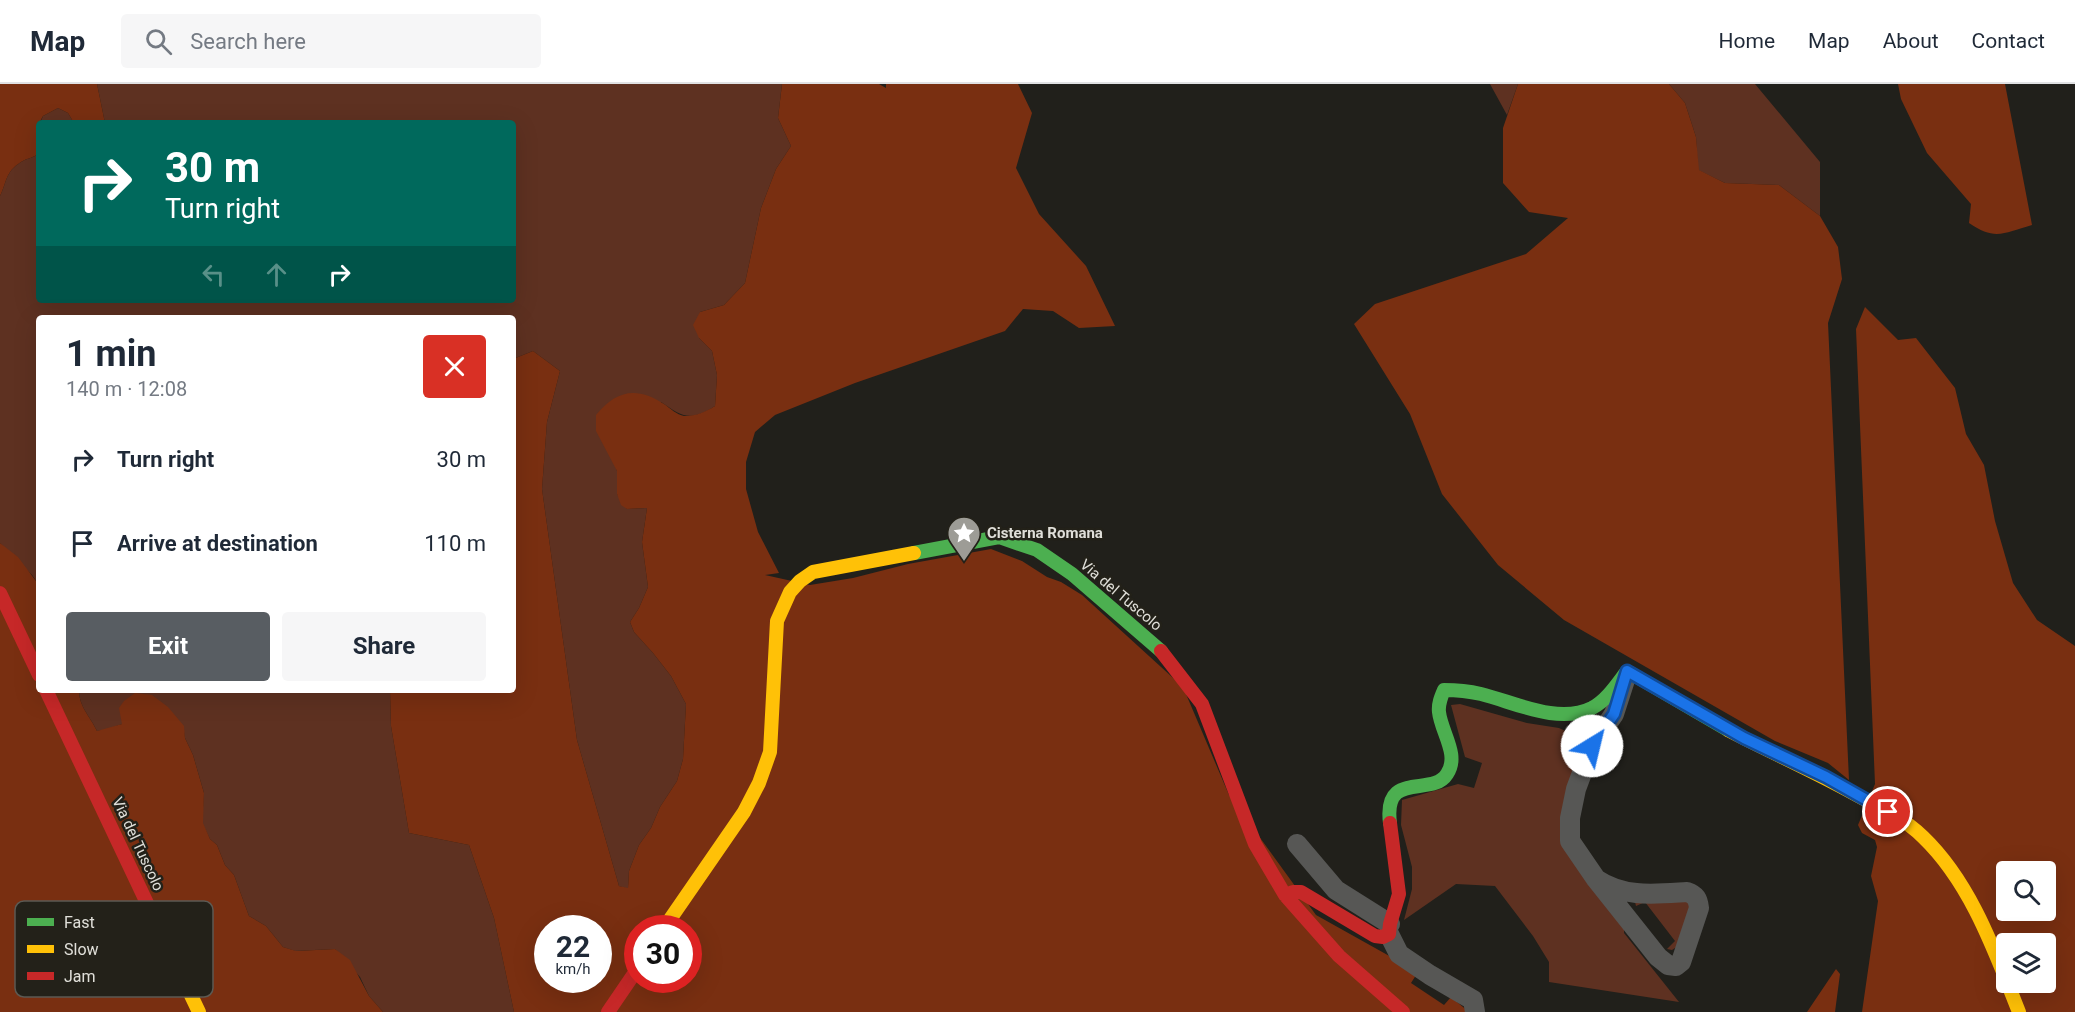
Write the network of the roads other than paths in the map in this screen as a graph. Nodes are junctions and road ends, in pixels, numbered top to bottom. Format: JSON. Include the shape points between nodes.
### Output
{"nodes":[{"id":1,"x":0,"y":593,"type":"edge"},
{"id":2,"x":36,"y":669,"type":"edge"},
{"id":3,"x":1627,"y":671,"type":"junction"},
{"id":4,"x":47,"y":693,"type":"edge"},
{"id":5,"x":1297,"y":844,"type":"dead end"},
{"id":6,"x":1596,"y":879,"type":"junction"},
{"id":7,"x":1285,"y":895,"type":"junction"},
{"id":8,"x":146,"y":901,"type":"edge"},
{"id":9,"x":673,"y":915,"type":"edge"},
{"id":10,"x":1390,"y":929,"type":"junction"},
{"id":11,"x":624,"y":989,"type":"edge"},
{"id":12,"x":192,"y":997,"type":"edge"},
{"id":13,"x":199,"y":1012,"type":"edge"},
{"id":14,"x":608,"y":1012,"type":"edge"},
{"id":15,"x":1403,"y":1012,"type":"edge"},
{"id":16,"x":1475,"y":1012,"type":"edge"},
{"id":17,"x":2019,"y":1012,"type":"edge"}],
"edges":[{"from":1,"to":2,"type":"street"},
{"from":3,"to":6,"type":"street","via":[[1614,714],[1592,746],[1583,769],[1570,818],[1570,841]]},
{"from":3,"to":10,"type":"street","via":[[1590,710],[1568,714],[1457,688],[1444,690],[1438,698],[1437,711],[1452,756],[1448,774],[1441,780],[1395,792],[1388,810],[1399,894]]},
{"from":3,"to":17,"type":"street","via":[[1744,738],[1857,794],[1920,834],[1947,864],[1968,901]]},
{"from":4,"to":8,"type":"street","name":"Via del Tuscolo"},
{"from":5,"to":10,"type":"street","via":[[1336,890]]},
{"from":6,"to":6,"type":"street","via":[[1658,957],[1668,965],[1681,962],[1699,908],[1693,894],[1639,895],[1607,887]]},
{"from":7,"to":9,"type":"street","name":"Via del Tuscolo","via":[[1255,844],[1202,704],[1158,647],[1072,574],[1037,550],[999,537],[813,572],[798,580],[777,621],[766,768],[749,803]]},
{"from":7,"to":10,"type":"street","via":[[1301,892],[1375,936],[1383,937]]},
{"from":7,"to":15,"type":"street","name":"Via del Tuscolo","via":[[1339,956]]},
{"from":10,"to":16,"type":"street","via":[[1399,954],[1473,1000]]},
{"from":11,"to":14,"type":"street"},
{"from":12,"to":13,"type":"street","name":"Via del Tuscolo"}]}
